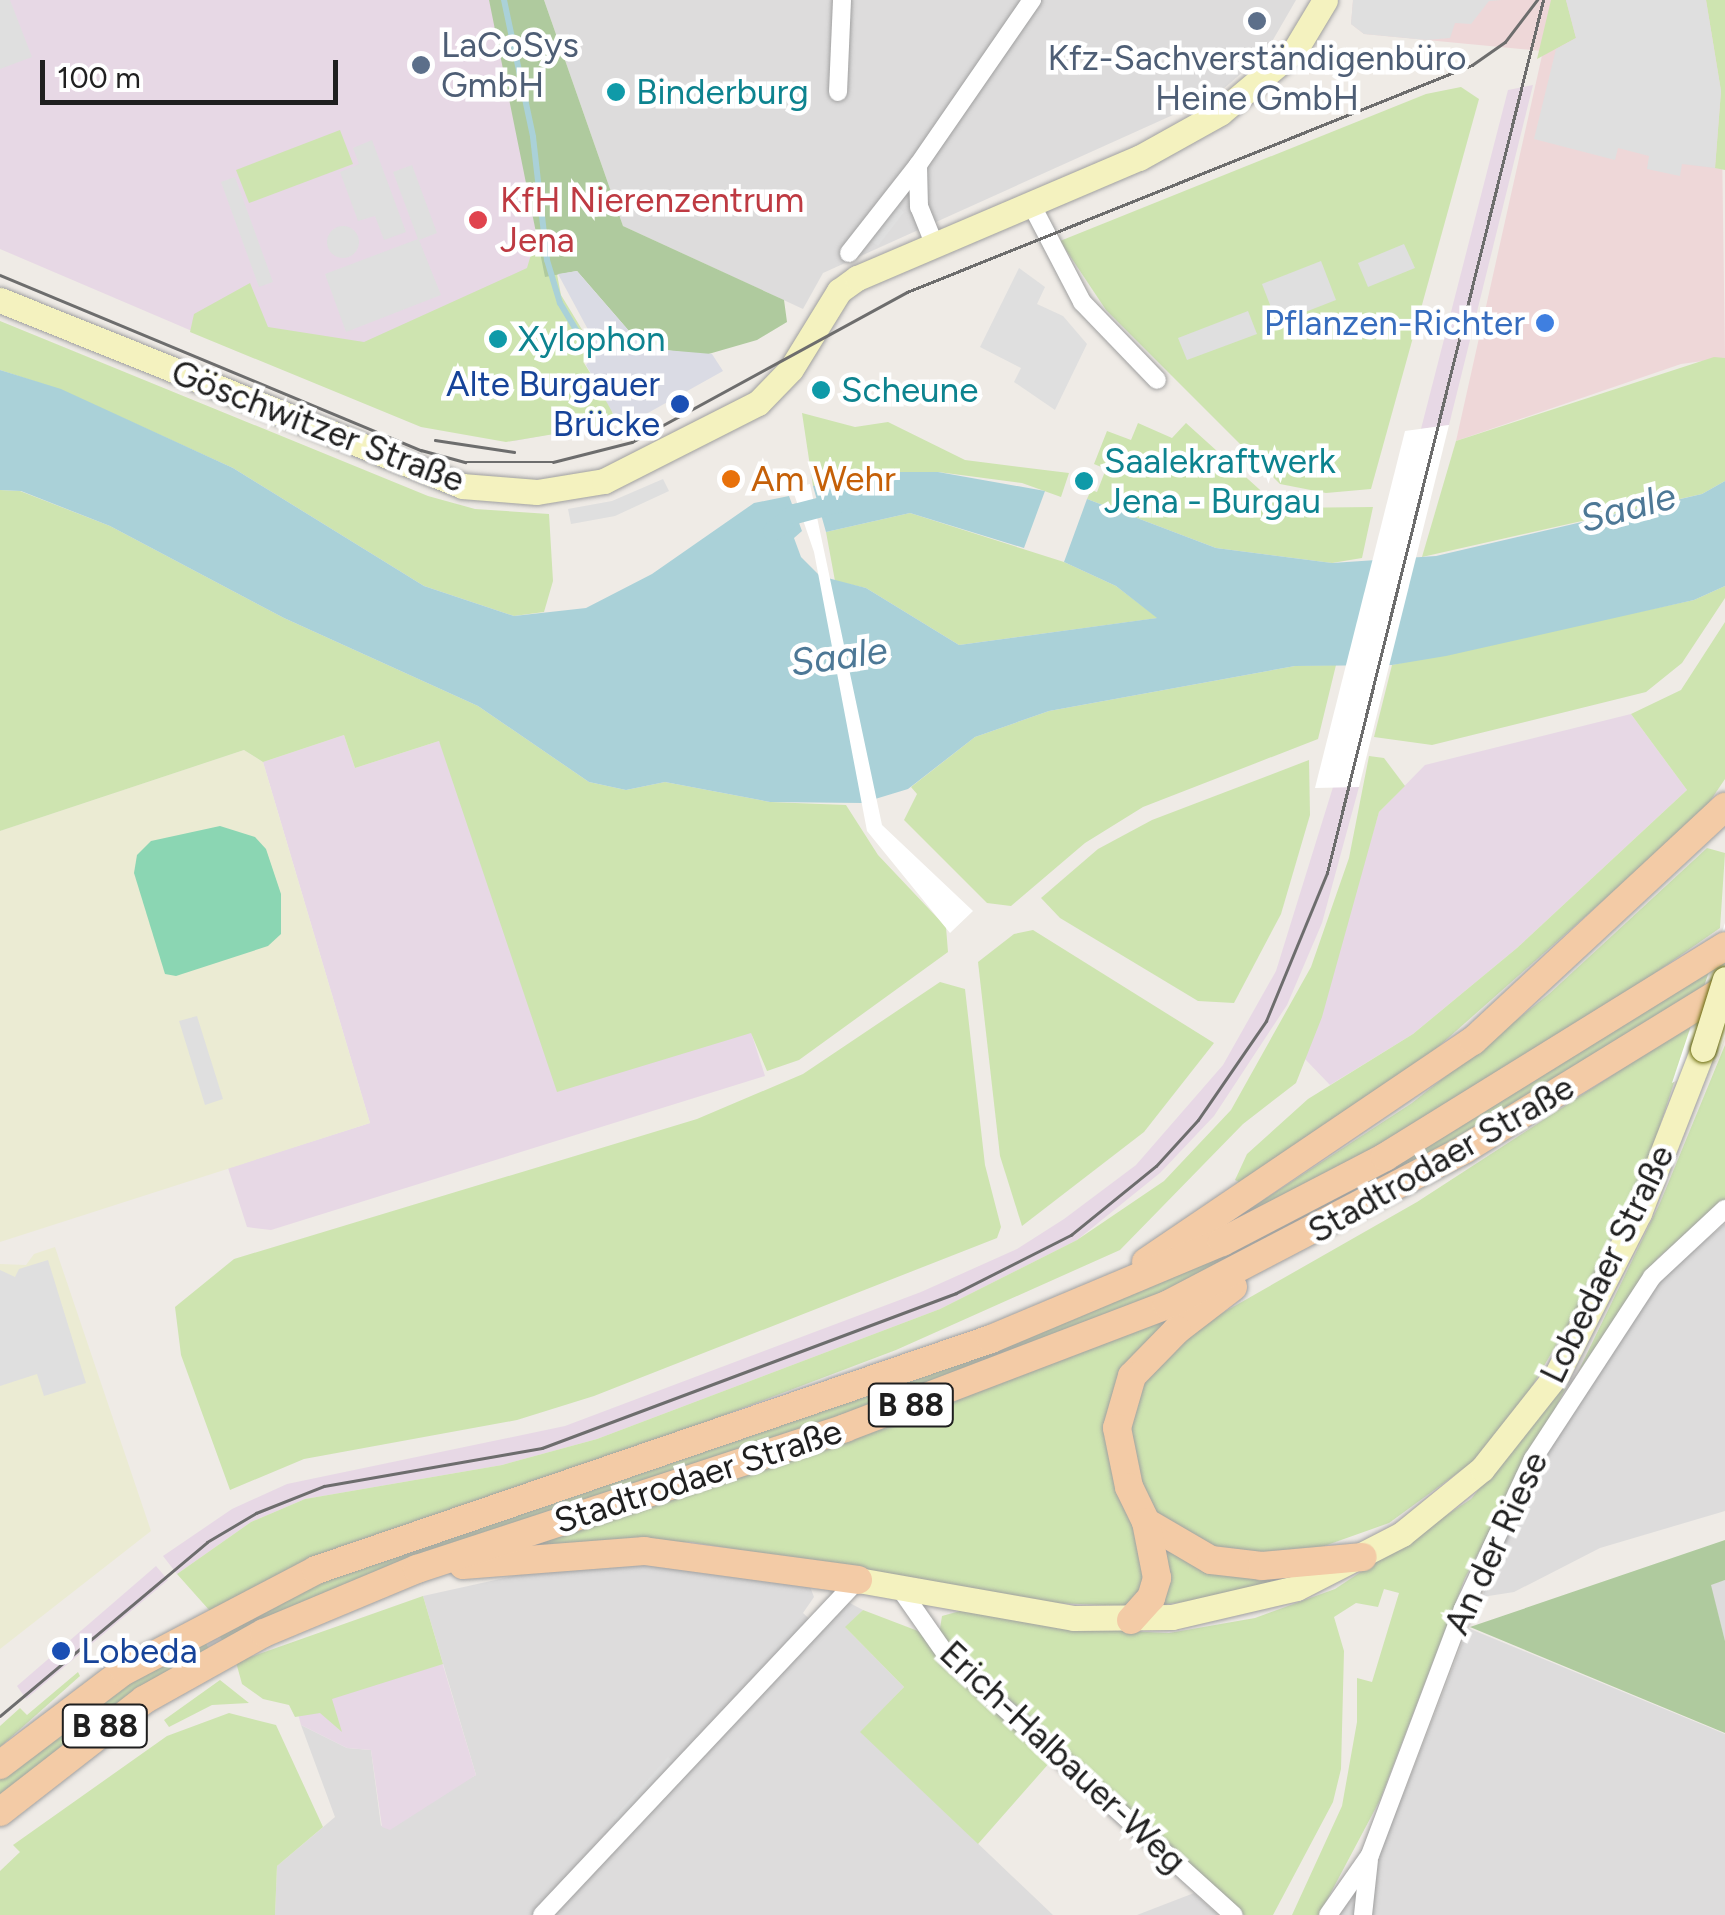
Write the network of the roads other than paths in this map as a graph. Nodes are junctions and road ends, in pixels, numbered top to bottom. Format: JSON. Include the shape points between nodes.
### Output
{"nodes":[{"id":1,"x":842,"y":0,"type":"edge"},
{"id":2,"x":1032,"y":0,"type":"edge"},
{"id":3,"x":1325,"y":0,"type":"edge"},
{"id":4,"x":838,"y":92,"type":"dead end"},
{"id":5,"x":918,"y":164,"type":"junction"},
{"id":6,"x":1030,"y":202,"type":"junction"},
{"id":7,"x":933,"y":241,"type":"junction"},
{"id":8,"x":849,"y":253,"type":"dead end"},
{"id":9,"x":0,"y":300,"type":"edge"},
{"id":10,"x":1157,"y":380,"type":"dead end"},
{"id":11,"x":1725,"y":807,"type":"edge"},
{"id":12,"x":1725,"y":946,"type":"edge"},
{"id":13,"x":1725,"y":979,"type":"edge"},
{"id":14,"x":1725,"y":988,"type":"edge"},
{"id":15,"x":1725,"y":1209,"type":"edge"},
{"id":16,"x":1282,"y":1250,"type":"junction"},
{"id":17,"x":1092,"y":1300,"type":"junction"},
{"id":18,"x":1146,"y":1522,"type":"junction"},
{"id":19,"x":1363,"y":1557,"type":"junction"},
{"id":20,"x":417,"y":1569,"type":"junction"},
{"id":21,"x":858,"y":1580,"type":"junction"},
{"id":22,"x":901,"y":1590,"type":"junction"},
{"id":23,"x":1131,"y":1620,"type":"junction"},
{"id":24,"x":0,"y":1765,"type":"edge"},
{"id":25,"x":0,"y":1812,"type":"edge"},
{"id":26,"x":1370,"y":1855,"type":"junction"},
{"id":27,"x":542,"y":1915,"type":"edge"},
{"id":28,"x":1234,"y":1915,"type":"edge"},
{"id":29,"x":1328,"y":1915,"type":"edge"},
{"id":30,"x":1363,"y":1915,"type":"edge"}],
"edges":[{"from":1,"to":4,"type":"street","via":[[845,52]]},
{"from":2,"to":5,"type":"street"},
{"from":3,"to":6,"type":"main road","name":"Göschwitzer Straße","via":[[1294,50],[1220,113],[1139,158]]},
{"from":5,"to":7,"type":"street","via":[[918,207]]},
{"from":5,"to":8,"type":"street"},
{"from":6,"to":7,"type":"main road","name":"Göschwitzer Straße"},
{"from":6,"to":10,"type":"street","via":[[1082,302]]},
{"from":7,"to":9,"type":"main road","name":"Göschwitzer Straße","via":[[839,291],[791,369],[758,403],[644,466],[537,492],[462,486],[423,474]]},
{"from":11,"to":17,"type":"main road","via":[[1473,1041]]},
{"from":12,"to":17,"type":"main road","name":"Stadtrodaer Straße","number":"B 88","via":[[1385,1157]]},
{"from":13,"to":19,"type":"main road","name":"Lobedaer Straße","bridge":true,"via":[[1639,1213],[1557,1374],[1470,1480]]},
{"from":14,"to":16,"type":"main road","name":"Stadtrodaer Straße","number":"B 88","via":[[1465,1149]]},
{"from":15,"to":26,"type":"street","name":"An der Riese","via":[[1652,1277],[1533,1459],[1462,1609]]},
{"from":16,"to":18,"type":"main road","via":[[1177,1330],[1127,1386],[1117,1428],[1119,1462]]},
{"from":16,"to":20,"type":"main road","name":"Stadtrodaer Straße","number":"B 88","via":[[1167,1305],[970,1384]]},
{"from":17,"to":24,"type":"main road","name":"Stadtrodaer Straße","number":"B 88","via":[[316,1570],[124,1671]]},
{"from":18,"to":19,"type":"main road","via":[[1210,1560],[1262,1566]]},
{"from":18,"to":23,"type":"main road","via":[[1157,1578],[1151,1598]]},
{"from":19,"to":23,"type":"main road","name":"Lobedaer Straße","via":[[1256,1601]]},
{"from":20,"to":21,"type":"main road","via":[[644,1552]]},
{"from":20,"to":25,"type":"main road","name":"Stadtrodaer Straße","number":"B 88","via":[[209,1662],[84,1741]]},
{"from":21,"to":22,"type":"main road","name":"Lobedaer Straße"},
{"from":21,"to":27,"type":"street"},
{"from":22,"to":23,"type":"main road","name":"Lobedaer Straße","via":[[1074,1618]]},
{"from":22,"to":28,"type":"street","name":"Erich-Halbauer-Weg","via":[[948,1657]]},
{"from":26,"to":29,"type":"street","name":"An der Riese"},
{"from":26,"to":30,"type":"street"}]}
